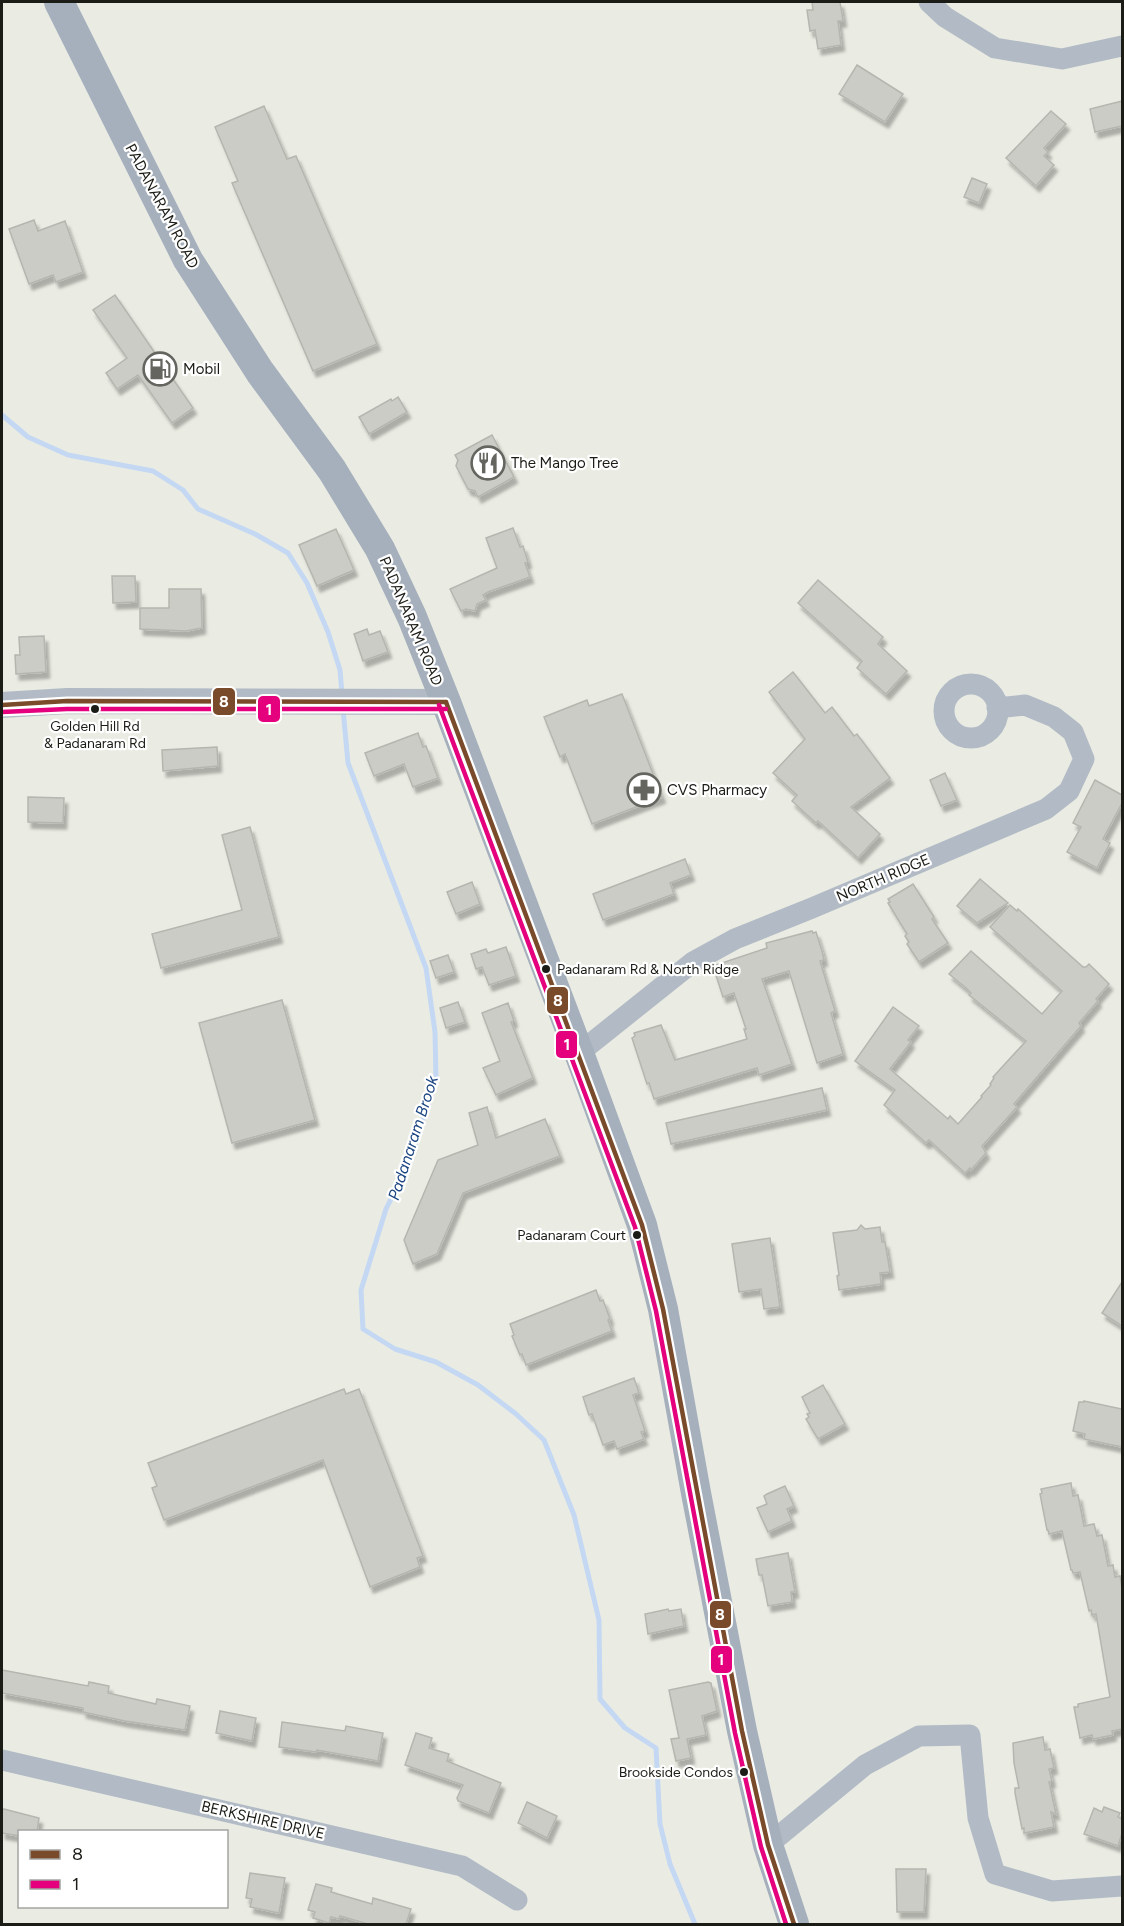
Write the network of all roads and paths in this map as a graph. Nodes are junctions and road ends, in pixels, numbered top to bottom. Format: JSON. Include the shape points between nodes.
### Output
{"nodes":[{"id":1,"x":59,"y":2,"type":"edge"},
{"id":2,"x":929,"y":2,"type":"edge"},
{"id":3,"x":1122,"y":46,"type":"edge"},
{"id":4,"x":446,"y":702,"type":"junction"},
{"id":5,"x":2,"y":705,"type":"edge"},
{"id":6,"x":998,"y":708,"type":"dead end"},
{"id":7,"x":579,"y":1053,"type":"junction"},
{"id":8,"x":2,"y":1760,"type":"edge"},
{"id":9,"x":768,"y":1845,"type":"junction"},
{"id":10,"x":1122,"y":1886,"type":"edge"},
{"id":11,"x":517,"y":1900,"type":"dead end"},
{"id":12,"x":794,"y":1924,"type":"edge"}],
"edges":[{"from":1,"to":4,"type":"main road","name":"PADANARAM ROAD","via":[[188,260],[260,372],[332,470],[380,549]]},
{"from":2,"to":3,"type":"street","via":[[945,17],[995,48],[1062,59]]},
{"from":4,"to":5,"type":"street","via":[[67,701]]},
{"from":4,"to":7,"type":"main road","name":"PADANARAM ROAD"},
{"from":6,"to":7,"type":"street","name":"NORTH RIDGE","via":[[1025,705],[1054,717],[1073,732],[1084,759],[1069,791],[1046,809],[735,939],[693,962]]},
{"from":7,"to":9,"type":"main road","name":"PADANARAM ROAD","via":[[642,1225],[663,1309],[742,1731]]},
{"from":8,"to":11,"type":"street","name":"BERKSHIRE DRIVE","via":[[462,1866]]},
{"from":9,"to":10,"type":"street","via":[[874,1760],[920,1736],[970,1736],[978,1818],[995,1874],[1052,1891]]},
{"from":9,"to":12,"type":"main road","name":"PADANARAM ROAD"}]}
